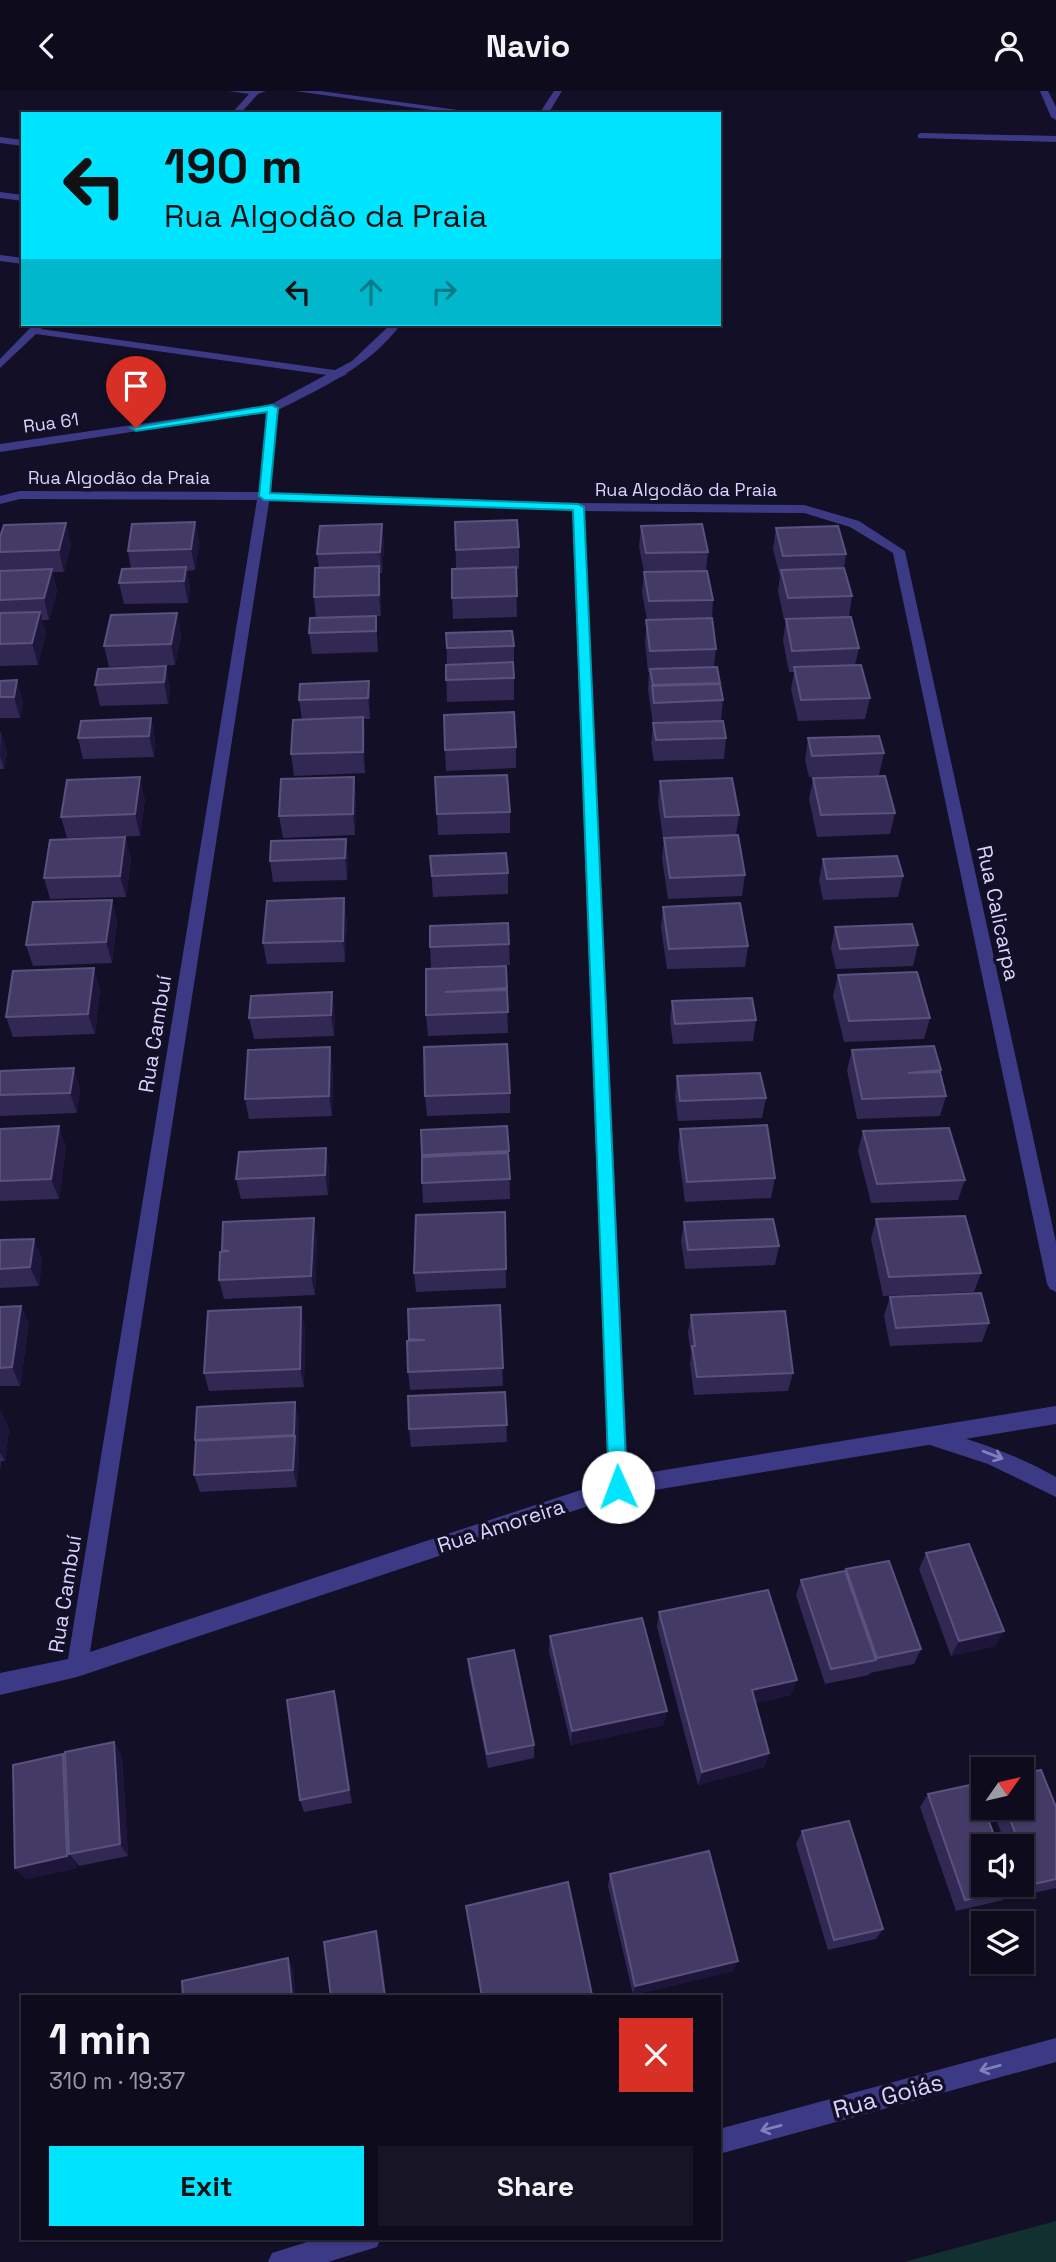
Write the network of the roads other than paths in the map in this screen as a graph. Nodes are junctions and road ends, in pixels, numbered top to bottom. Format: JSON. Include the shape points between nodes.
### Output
{"nodes":[{"id":1,"x":233,"y":91,"type":"edge"},
{"id":2,"x":255,"y":91,"type":"edge"},
{"id":3,"x":262,"y":91,"type":"edge"},
{"id":4,"x":299,"y":91,"type":"edge"},
{"id":5,"x":558,"y":91,"type":"edge"},
{"id":6,"x":1044,"y":91,"type":"edge"},
{"id":7,"x":237,"y":112,"type":"edge"},
{"id":8,"x":467,"y":112,"type":"edge"},
{"id":9,"x":544,"y":112,"type":"edge"},
{"id":10,"x":1056,"y":117,"type":"edge"},
{"id":11,"x":921,"y":136,"type":"dead end"},
{"id":12,"x":1056,"y":139,"type":"edge"},
{"id":13,"x":0,"y":140,"type":"edge"},
{"id":14,"x":21,"y":143,"type":"edge"},
{"id":15,"x":0,"y":195,"type":"edge"},
{"id":16,"x":21,"y":198,"type":"edge"},
{"id":17,"x":0,"y":258,"type":"edge"},
{"id":18,"x":21,"y":261,"type":"edge"},
{"id":19,"x":395,"y":326,"type":"edge"},
{"id":20,"x":38,"y":327,"type":"edge"},
{"id":21,"x":0,"y":365,"type":"edge"},
{"id":22,"x":341,"y":374,"type":"junction"},
{"id":23,"x":272,"y":408,"type":"junction"},
{"id":24,"x":0,"y":448,"type":"edge"},
{"id":25,"x":264,"y":496,"type":"junction"},
{"id":26,"x":0,"y":500,"type":"edge"},
{"id":27,"x":578,"y":507,"type":"junction"},
{"id":28,"x":900,"y":551,"type":"joint"},
{"id":29,"x":1056,"y":1284,"type":"edge"},
{"id":30,"x":1056,"y":1415,"type":"edge"},
{"id":31,"x":928,"y":1436,"type":"junction"},
{"id":32,"x":618,"y":1487,"type":"junction"},
{"id":33,"x":1056,"y":1488,"type":"edge"},
{"id":34,"x":77,"y":1667,"type":"junction"},
{"id":35,"x":0,"y":1684,"type":"edge"},
{"id":36,"x":1056,"y":2050,"type":"edge"},
{"id":37,"x":721,"y":2141,"type":"edge"},
{"id":38,"x":361,"y":2240,"type":"edge"},
{"id":39,"x":281,"y":2262,"type":"edge"}],
"edges":[{"from":1,"to":2,"type":"street"},
{"from":2,"to":3,"type":"street"},
{"from":2,"to":7,"type":"street"},
{"from":4,"to":8,"type":"street"},
{"from":5,"to":9,"type":"street"},
{"from":6,"to":10,"type":"street"},
{"from":11,"to":12,"type":"street"},
{"from":13,"to":14,"type":"street"},
{"from":15,"to":16,"type":"street"},
{"from":17,"to":18,"type":"street"},
{"from":19,"to":22,"type":"street","name":"Rua 61"},
{"from":20,"to":21,"type":"street"},
{"from":20,"to":22,"type":"street"},
{"from":22,"to":23,"type":"street","name":"Rua 61"},
{"from":23,"to":24,"type":"street","name":"Rua 61"},
{"from":23,"to":25,"type":"street","name":"Rua Cambuí"},
{"from":25,"to":26,"type":"street","name":"Rua Algodão da Praia","via":[[20,495]]},
{"from":25,"to":27,"type":"street","name":"Rua Algodão da Praia"},
{"from":25,"to":34,"type":"street","name":"Rua Cambuí"},
{"from":27,"to":28,"type":"street","name":"Rua Algodão da Praia","via":[[804,509],[869,528]]},
{"from":27,"to":32,"type":"street"},
{"from":28,"to":29,"type":"street","name":"Rua Calicarpa"},
{"from":30,"to":31,"type":"street","name":"Rua Amoreira"},
{"from":31,"to":32,"type":"street","name":"Rua Amoreira"},
{"from":31,"to":33,"type":"street","one_way":true,"via":[[991,1454]]},
{"from":32,"to":34,"type":"street","name":"Rua Amoreira"},
{"from":34,"to":35,"type":"street","name":"Rua Amoreira"},
{"from":36,"to":37,"type":"street","name":"Rua Goiás","one_way":true},
{"from":38,"to":39,"type":"street"}]}
